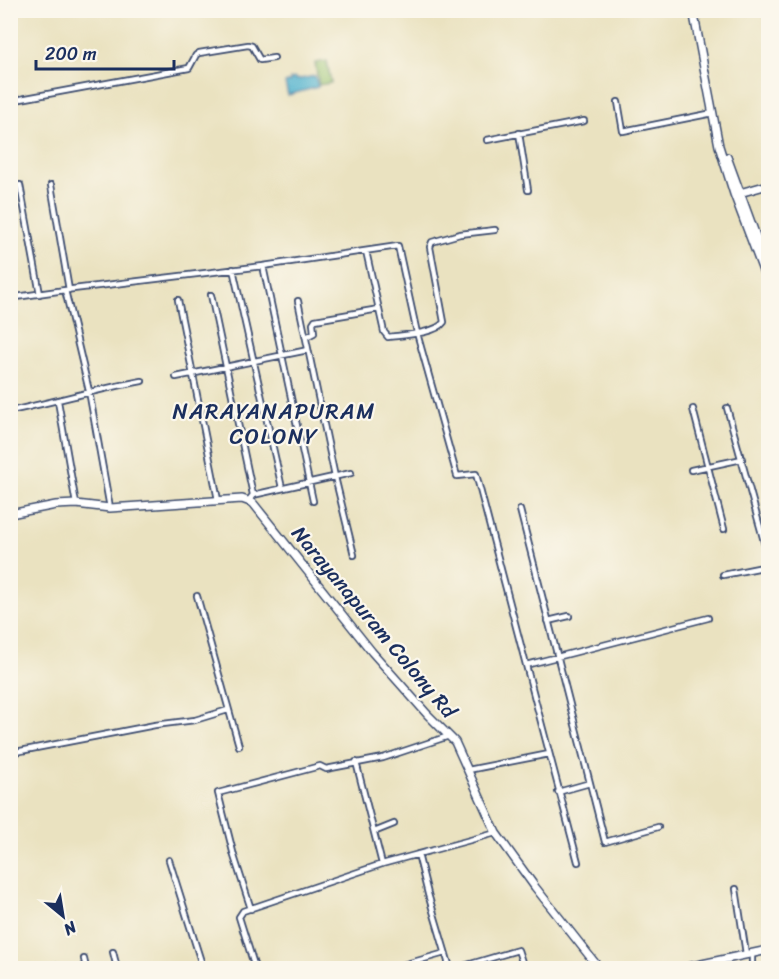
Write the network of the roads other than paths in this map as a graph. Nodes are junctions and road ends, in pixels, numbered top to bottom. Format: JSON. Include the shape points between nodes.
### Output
{"nodes":[{"id":1,"x":693,"y":10,"type":"edge"},
{"id":2,"x":698,"y":10,"type":"edge"},
{"id":3,"x":274,"y":58,"type":"dead end"},
{"id":4,"x":10,"y":100,"type":"edge"},
{"id":5,"x":618,"y":102,"type":"dead end"},
{"id":6,"x":713,"y":113,"type":"junction"},
{"id":7,"x":584,"y":121,"type":"dead end"},
{"id":8,"x":519,"y":133,"type":"junction"},
{"id":9,"x":487,"y":140,"type":"dead end"},
{"id":10,"x":20,"y":185,"type":"dead end"},
{"id":11,"x":51,"y":185,"type":"dead end"},
{"id":12,"x":768,"y":185,"type":"edge"},
{"id":13,"x":528,"y":190,"type":"dead end"},
{"id":14,"x":736,"y":194,"type":"junction"},
{"id":15,"x":495,"y":230,"type":"dead end"},
{"id":16,"x":366,"y":251,"type":"junction"},
{"id":17,"x":263,"y":266,"type":"junction"},
{"id":18,"x":233,"y":269,"type":"junction"},
{"id":19,"x":768,"y":269,"type":"edge"},
{"id":20,"x":768,"y":284,"type":"edge"},
{"id":21,"x":67,"y":290,"type":"junction"},
{"id":22,"x":10,"y":294,"type":"edge"},
{"id":23,"x":40,"y":294,"type":"junction"},
{"id":24,"x":211,"y":295,"type":"dead end"},
{"id":25,"x":178,"y":300,"type":"dead end"},
{"id":26,"x":298,"y":301,"type":"dead end"},
{"id":27,"x":379,"y":309,"type":"junction"},
{"id":28,"x":417,"y":333,"type":"junction"},
{"id":29,"x":306,"y":337,"type":"junction"},
{"id":30,"x":308,"y":350,"type":"junction"},
{"id":31,"x":281,"y":356,"type":"junction"},
{"id":32,"x":253,"y":361,"type":"junction"},
{"id":33,"x":227,"y":366,"type":"junction"},
{"id":34,"x":194,"y":373,"type":"junction"},
{"id":35,"x":176,"y":376,"type":"dead end"},
{"id":36,"x":142,"y":381,"type":"dead end"},
{"id":37,"x":88,"y":391,"type":"junction"},
{"id":38,"x":58,"y":401,"type":"junction"},
{"id":39,"x":727,"y":408,"type":"dead end"},
{"id":40,"x":693,"y":409,"type":"dead end"},
{"id":41,"x":10,"y":411,"type":"edge"},
{"id":42,"x":742,"y":459,"type":"junction"},
{"id":43,"x":708,"y":466,"type":"junction"},
{"id":44,"x":691,"y":470,"type":"dead end"},
{"id":45,"x":351,"y":473,"type":"dead end"},
{"id":46,"x":335,"y":477,"type":"junction"},
{"id":47,"x":309,"y":483,"type":"junction"},
{"id":48,"x":282,"y":488,"type":"junction"},
{"id":49,"x":10,"y":498,"type":"edge"},
{"id":50,"x":251,"y":498,"type":"junction"},
{"id":51,"x":218,"y":500,"type":"junction"},
{"id":52,"x":313,"y":501,"type":"dead end"},
{"id":53,"x":76,"y":504,"type":"junction"},
{"id":54,"x":12,"y":506,"type":"dead end"},
{"id":55,"x":110,"y":508,"type":"junction"},
{"id":56,"x":520,"y":510,"type":"dead end"},
{"id":57,"x":10,"y":514,"type":"edge"},
{"id":58,"x":724,"y":529,"type":"dead end"},
{"id":59,"x":354,"y":555,"type":"dead end"},
{"id":60,"x":768,"y":556,"type":"edge"},
{"id":61,"x":768,"y":566,"type":"edge"},
{"id":62,"x":723,"y":575,"type":"dead end"},
{"id":63,"x":197,"y":596,"type":"dead end"},
{"id":64,"x":569,"y":616,"type":"dead end"},
{"id":65,"x":708,"y":618,"type":"dead end"},
{"id":66,"x":548,"y":621,"type":"junction"},
{"id":67,"x":557,"y":656,"type":"junction"},
{"id":68,"x":526,"y":665,"type":"junction"},
{"id":69,"x":228,"y":710,"type":"junction"},
{"id":70,"x":450,"y":736,"type":"junction"},
{"id":71,"x":239,"y":746,"type":"dead end"},
{"id":72,"x":10,"y":753,"type":"edge"},
{"id":73,"x":549,"y":754,"type":"junction"},
{"id":74,"x":356,"y":762,"type":"junction"},
{"id":75,"x":468,"y":770,"type":"junction"},
{"id":76,"x":590,"y":783,"type":"junction"},
{"id":77,"x":558,"y":792,"type":"junction"},
{"id":78,"x":768,"y":811,"type":"edge"},
{"id":79,"x":768,"y":821,"type":"edge"},
{"id":80,"x":394,"y":824,"type":"dead end"},
{"id":81,"x":658,"y":827,"type":"dead end"},
{"id":82,"x":374,"y":832,"type":"junction"},
{"id":83,"x":496,"y":833,"type":"junction"},
{"id":84,"x":418,"y":854,"type":"junction"},
{"id":85,"x":169,"y":860,"type":"dead end"},
{"id":86,"x":578,"y":862,"type":"dead end"},
{"id":87,"x":382,"y":864,"type":"junction"},
{"id":88,"x":736,"y":889,"type":"dead end"},
{"id":89,"x":251,"y":909,"type":"junction"},
{"id":90,"x":768,"y":950,"type":"edge"},
{"id":91,"x":113,"y":952,"type":"dead end"},
{"id":92,"x":445,"y":953,"type":"junction"},
{"id":93,"x":747,"y":954,"type":"junction"},
{"id":94,"x":84,"y":959,"type":"dead end"},
{"id":95,"x":751,"y":966,"type":"edge"},
{"id":96,"x":392,"y":968,"type":"edge"},
{"id":97,"x":86,"y":969,"type":"edge"},
{"id":98,"x":117,"y":969,"type":"edge"},
{"id":99,"x":203,"y":969,"type":"edge"},
{"id":100,"x":255,"y":969,"type":"edge"},
{"id":101,"x":450,"y":969,"type":"edge"},
{"id":102,"x":457,"y":969,"type":"edge"},
{"id":103,"x":524,"y":969,"type":"edge"},
{"id":104,"x":599,"y":969,"type":"edge"},
{"id":105,"x":683,"y":969,"type":"edge"}],
"edges":[{"from":1,"to":6,"type":"street"},
{"from":2,"to":14,"type":"street"},
{"from":3,"to":4,"type":"street","via":[[260,60],[251,46],[238,46],[198,53],[189,68]]},
{"from":5,"to":6,"type":"street","via":[[623,131]]},
{"from":6,"to":14,"type":"street","via":[[719,146]]},
{"from":7,"to":8,"type":"street"},
{"from":8,"to":9,"type":"street"},
{"from":8,"to":13,"type":"street"},
{"from":10,"to":23,"type":"street"},
{"from":11,"to":21,"type":"street"},
{"from":12,"to":14,"type":"street"},
{"from":14,"to":19,"type":"street"},
{"from":14,"to":20,"type":"street"},
{"from":15,"to":28,"type":"street","via":[[460,234],[432,243],[444,322],[437,329]]},
{"from":16,"to":17,"type":"street"},
{"from":16,"to":27,"type":"street"},
{"from":16,"to":28,"type":"street","via":[[400,248]]},
{"from":17,"to":18,"type":"street"},
{"from":17,"to":31,"type":"street"},
{"from":18,"to":21,"type":"street"},
{"from":18,"to":32,"type":"street"},
{"from":21,"to":23,"type":"street"},
{"from":21,"to":37,"type":"street"},
{"from":22,"to":23,"type":"street"},
{"from":24,"to":33,"type":"street"},
{"from":25,"to":34,"type":"street"},
{"from":26,"to":29,"type":"street"},
{"from":27,"to":28,"type":"street","via":[[388,337]]},
{"from":27,"to":29,"type":"street","via":[[315,320],[314,333]]},
{"from":28,"to":68,"type":"street","via":[[458,476],[476,474]]},
{"from":29,"to":30,"type":"street"},
{"from":30,"to":31,"type":"street"},
{"from":30,"to":46,"type":"street"},
{"from":31,"to":32,"type":"street"},
{"from":31,"to":47,"type":"street"},
{"from":32,"to":33,"type":"street"},
{"from":32,"to":48,"type":"street"},
{"from":33,"to":34,"type":"street"},
{"from":33,"to":50,"type":"street"},
{"from":34,"to":35,"type":"street"},
{"from":34,"to":51,"type":"street"},
{"from":36,"to":37,"type":"street"},
{"from":37,"to":38,"type":"street"},
{"from":37,"to":55,"type":"street"},
{"from":38,"to":41,"type":"street"},
{"from":38,"to":53,"type":"street"},
{"from":39,"to":42,"type":"street"},
{"from":40,"to":43,"type":"street"},
{"from":42,"to":43,"type":"street"},
{"from":42,"to":60,"type":"street"},
{"from":43,"to":44,"type":"street"},
{"from":43,"to":58,"type":"street"},
{"from":45,"to":46,"type":"street"},
{"from":46,"to":47,"type":"street"},
{"from":46,"to":59,"type":"street"},
{"from":47,"to":48,"type":"street"},
{"from":47,"to":52,"type":"street"},
{"from":48,"to":50,"type":"street"},
{"from":49,"to":54,"type":"street"},
{"from":50,"to":51,"type":"street"},
{"from":50,"to":70,"type":"street","name":"Narayanapuram Colony Rd","via":[[372,652]]},
{"from":51,"to":55,"type":"street"},
{"from":53,"to":55,"type":"street"},
{"from":53,"to":57,"type":"street"},
{"from":56,"to":66,"type":"street"},
{"from":61,"to":62,"type":"street"},
{"from":63,"to":69,"type":"street"},
{"from":64,"to":66,"type":"street"},
{"from":65,"to":67,"type":"street"},
{"from":66,"to":67,"type":"street"},
{"from":67,"to":68,"type":"street"},
{"from":67,"to":76,"type":"street"},
{"from":68,"to":73,"type":"street"},
{"from":69,"to":71,"type":"street"},
{"from":69,"to":72,"type":"street","via":[[195,720],[155,724]]},
{"from":70,"to":74,"type":"street","via":[[383,758]]},
{"from":70,"to":75,"type":"street","name":"Narayanapuram Colony Rd"},
{"from":73,"to":75,"type":"street"},
{"from":73,"to":77,"type":"street"},
{"from":74,"to":82,"type":"street"},
{"from":74,"to":89,"type":"street","via":[[326,769],[320,766],[218,794]]},
{"from":75,"to":83,"type":"street","name":"Narayanapuram Colony Rd"},
{"from":76,"to":77,"type":"street"},
{"from":76,"to":81,"type":"street","via":[[605,842]]},
{"from":77,"to":86,"type":"street"},
{"from":78,"to":79,"type":"street"},
{"from":80,"to":82,"type":"street"},
{"from":82,"to":87,"type":"street"},
{"from":83,"to":84,"type":"street"},
{"from":83,"to":104,"type":"street","name":"Narayanapuram Colony Rd"},
{"from":84,"to":87,"type":"street"},
{"from":84,"to":92,"type":"street"},
{"from":85,"to":99,"type":"street"},
{"from":87,"to":89,"type":"street"},
{"from":88,"to":93,"type":"street"},
{"from":89,"to":100,"type":"street","via":[[241,912],[239,917]]},
{"from":90,"to":93,"type":"street"},
{"from":91,"to":98,"type":"street"},
{"from":92,"to":96,"type":"street"},
{"from":92,"to":101,"type":"street"},
{"from":93,"to":95,"type":"street"},
{"from":93,"to":95,"type":"street"},
{"from":93,"to":105,"type":"street"},
{"from":94,"to":97,"type":"street"},
{"from":102,"to":103,"type":"street","via":[[518,950]]}]}
